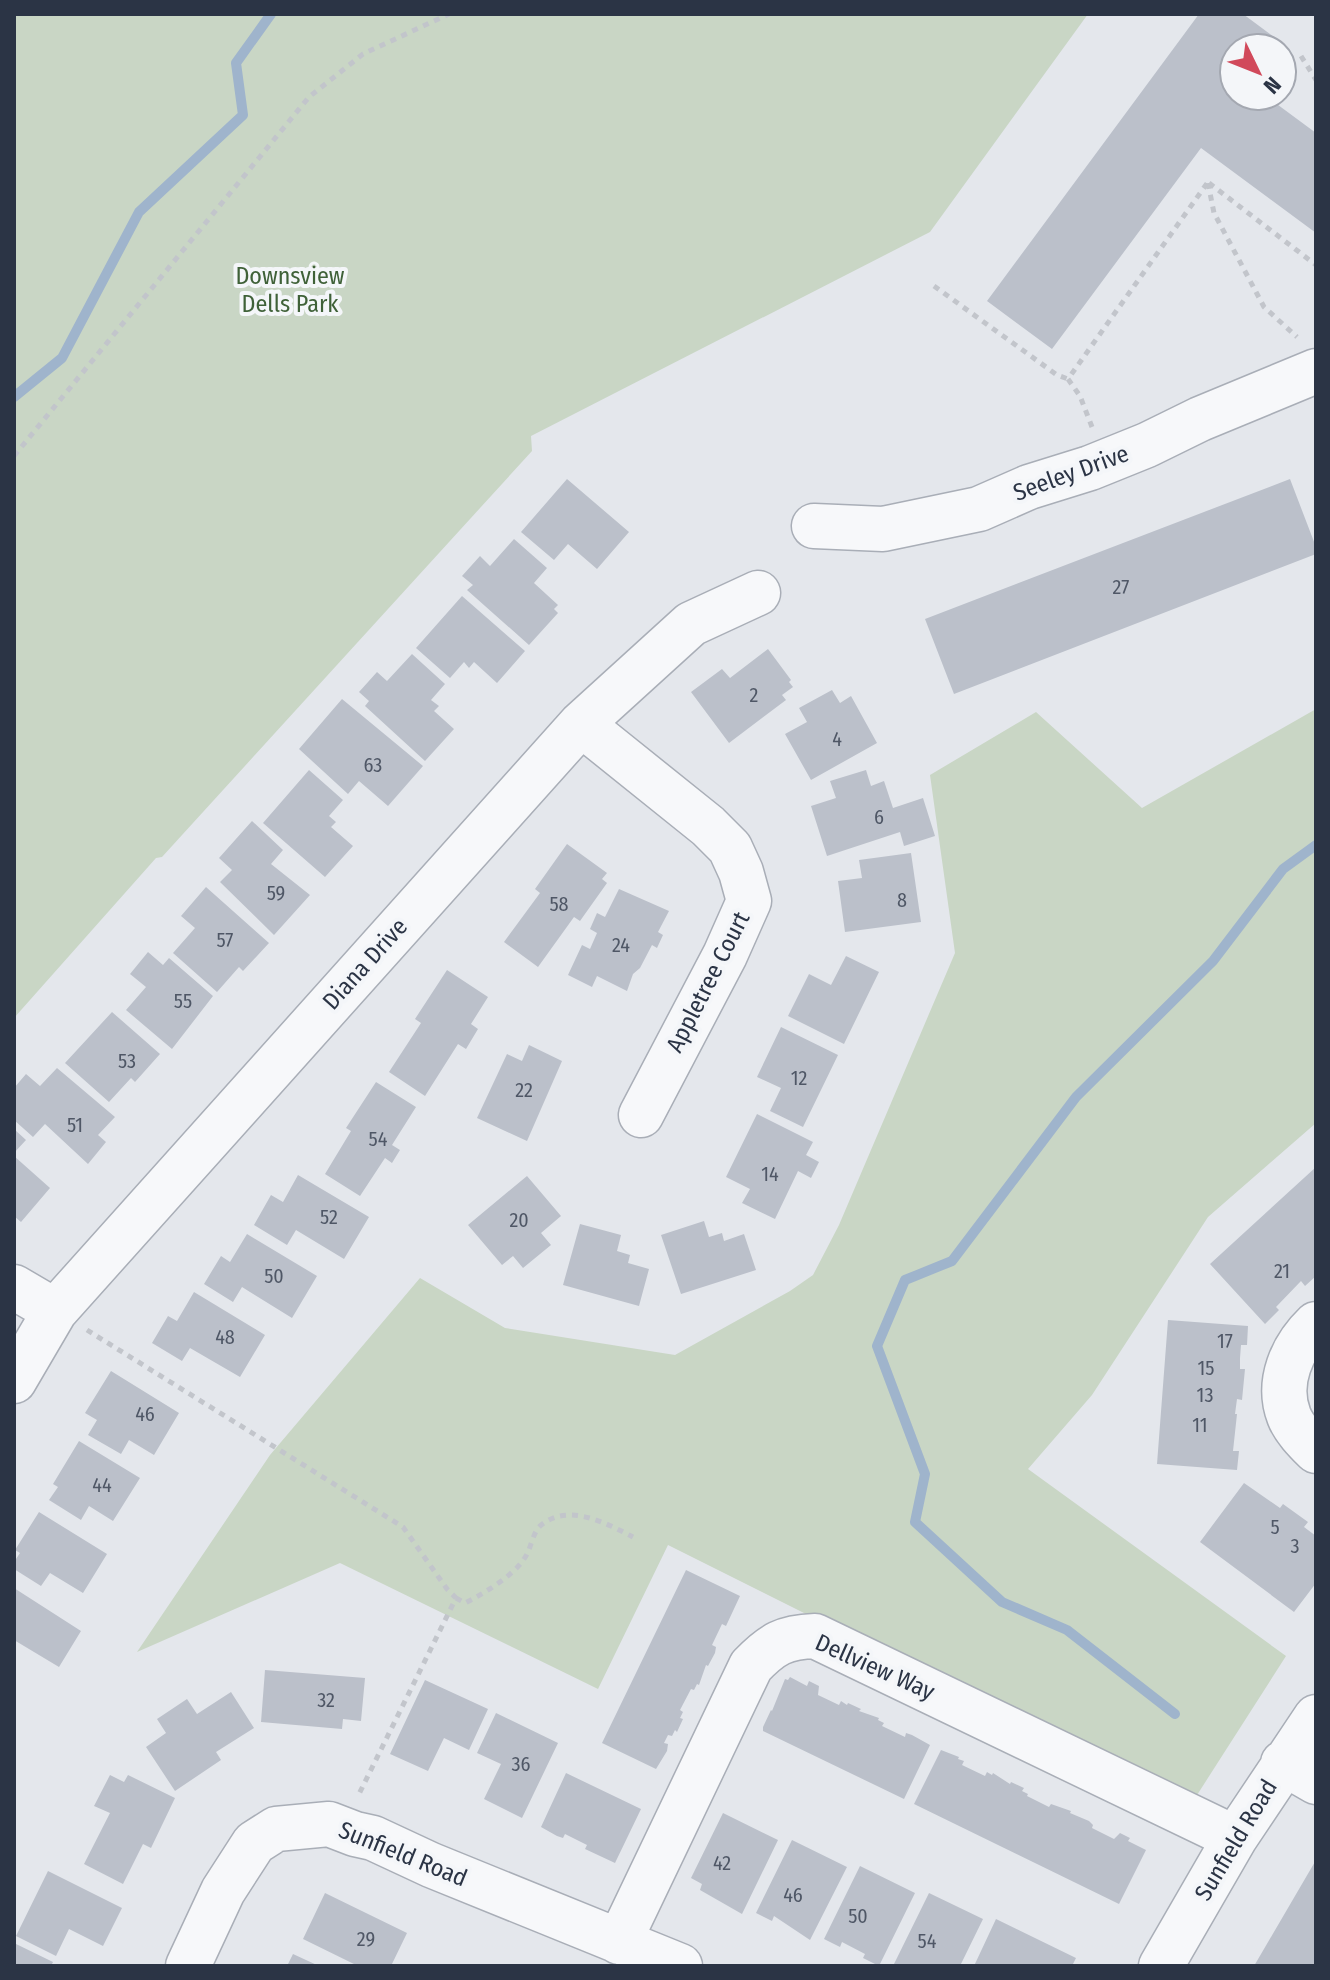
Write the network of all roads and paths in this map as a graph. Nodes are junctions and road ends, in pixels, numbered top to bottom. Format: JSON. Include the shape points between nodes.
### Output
{"nodes":[{"id":1,"x":449,"y":14,"type":"edge"},
{"id":2,"x":1301,"y":56,"type":"dead end"},
{"id":3,"x":1316,"y":80,"type":"edge"},
{"id":4,"x":1208,"y":182,"type":"junction"},
{"id":5,"x":1316,"y":265,"type":"edge"},
{"id":6,"x":934,"y":286,"type":"dead end"},
{"id":7,"x":1311,"y":358,"type":"edge"},
{"id":8,"x":1068,"y":379,"type":"junction"},
{"id":9,"x":14,"y":456,"type":"edge"},
{"id":10,"x":1107,"y":461,"type":"junction"},
{"id":11,"x":814,"y":526,"type":"dead end"},
{"id":12,"x":758,"y":593,"type":"dead end"},
{"id":13,"x":581,"y":724,"type":"junction"},
{"id":14,"x":641,"y":1115,"type":"dead end"},
{"id":15,"x":14,"y":1287,"type":"edge"},
{"id":16,"x":55,"y":1311,"type":"junction"},
{"id":17,"x":1316,"y":1324,"type":"edge"},
{"id":18,"x":14,"y":1381,"type":"edge"},
{"id":19,"x":1316,"y":1451,"type":"edge"},
{"id":20,"x":633,"y":1537,"type":"dead end"},
{"id":21,"x":456,"y":1598,"type":"junction"},
{"id":22,"x":1316,"y":1717,"type":"edge"},
{"id":23,"x":1299,"y":1773,"type":"edge"},
{"id":24,"x":341,"y":1829,"type":"junction"},
{"id":25,"x":1235,"y":1838,"type":"junction"},
{"id":26,"x":619,"y":1942,"type":"junction"},
{"id":27,"x":188,"y":1966,"type":"edge"},
{"id":28,"x":680,"y":1966,"type":"edge"},
{"id":29,"x":1161,"y":1966,"type":"edge"}],
"edges":[{"from":1,"to":9,"type":"path","via":[[363,54],[309,97]]},
{"from":2,"to":3,"type":"path"},
{"from":4,"to":5,"type":"path"},
{"from":4,"to":7,"type":"path","via":[[1214,213],[1264,307]]},
{"from":4,"to":8,"type":"path"},
{"from":6,"to":8,"type":"path"},
{"from":7,"to":10,"type":"street","name":"Seeley Drive"},
{"from":8,"to":10,"type":"path"},
{"from":10,"to":11,"type":"street","name":"Seeley Drive","via":[[979,509],[883,529]]},
{"from":12,"to":13,"type":"street","name":"Diana Drive","via":[[691,624]]},
{"from":13,"to":14,"type":"street","name":"Appletree Court","via":[[730,848],[749,901]]},
{"from":13,"to":16,"type":"street","name":"Diana Drive"},
{"from":15,"to":16,"type":"street"},
{"from":16,"to":18,"type":"street","name":"Diana Drive"},
{"from":16,"to":21,"type":"path","via":[[403,1527]]},
{"from":17,"to":19,"type":"street","via":[[1302,1337],[1285,1377],[1289,1416]]},
{"from":20,"to":21,"type":"path","via":[[593,1517],[558,1516],[538,1527],[524,1560],[485,1594],[465,1603]]},
{"from":21,"to":24,"type":"path"},
{"from":22,"to":23,"type":"street","name":"Sunfield Road"},
{"from":23,"to":25,"type":"street","name":"Sunfield Road"},
{"from":24,"to":26,"type":"street","name":"Sunfield Road"},
{"from":24,"to":27,"type":"street","name":"Sunfield Road","via":[[329,1824],[276,1829],[254,1843],[223,1891]]},
{"from":25,"to":26,"type":"street","name":"Dellview Way","via":[[815,1636],[800,1637],[769,1648],[751,1666]]},
{"from":25,"to":29,"type":"street","name":"Sunfield Road"},
{"from":26,"to":28,"type":"street","name":"Sunfield Road"}]}
